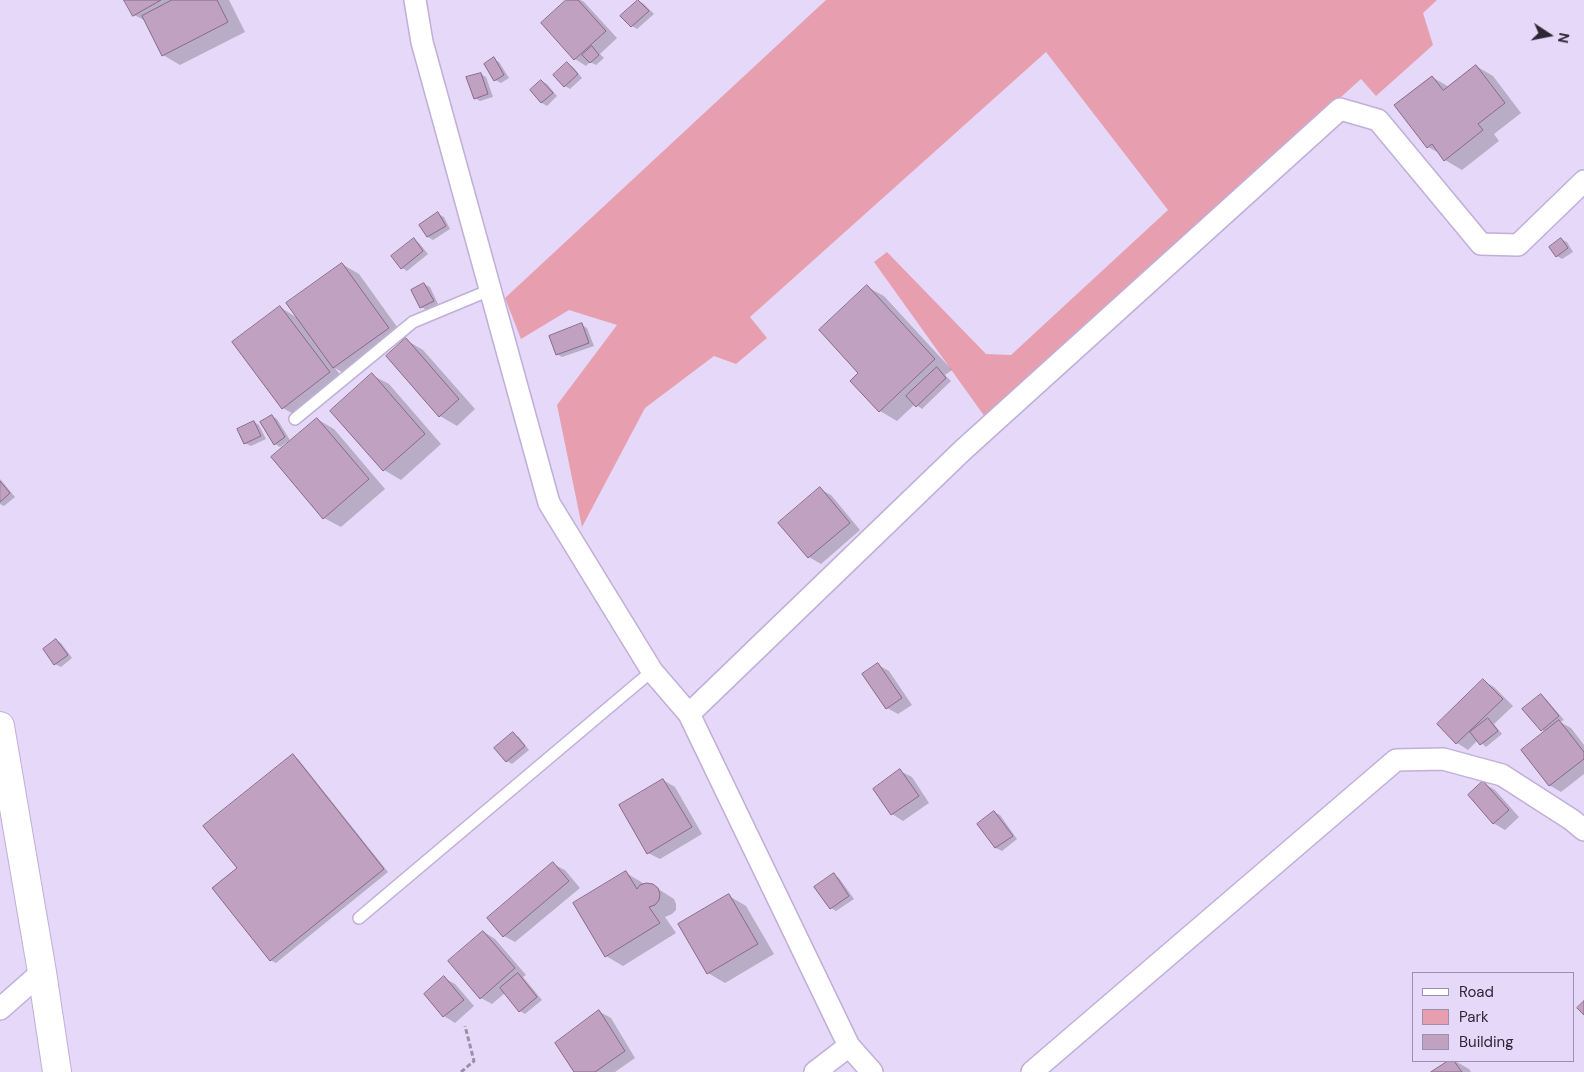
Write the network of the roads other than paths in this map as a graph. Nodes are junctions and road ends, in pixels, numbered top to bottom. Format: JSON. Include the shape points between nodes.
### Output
{"nodes":[{"id":1,"x":415,"y":0,"type":"edge"},
{"id":2,"x":1584,"y":181,"type":"edge"},
{"id":3,"x":490,"y":290,"type":"junction"},
{"id":4,"x":295,"y":419,"type":"dead end"},
{"id":5,"x":652,"y":671,"type":"junction"},
{"id":6,"x":689,"y":714,"type":"junction"},
{"id":7,"x":0,"y":726,"type":"edge"},
{"id":8,"x":1580,"y":820,"type":"edge"},
{"id":9,"x":358,"y":918,"type":"dead end"},
{"id":10,"x":42,"y":972,"type":"junction"},
{"id":11,"x":0,"y":1009,"type":"edge"},
{"id":12,"x":849,"y":1046,"type":"junction"},
{"id":13,"x":57,"y":1072,"type":"edge"},
{"id":14,"x":815,"y":1072,"type":"edge"},
{"id":15,"x":872,"y":1072,"type":"edge"},
{"id":16,"x":1032,"y":1072,"type":"edge"}],
"edges":[{"from":1,"to":3,"type":"street","via":[[422,42]]},
{"from":2,"to":6,"type":"street","via":[[1518,245],[1482,244],[1378,120],[1340,110],[963,450]]},
{"from":3,"to":4,"type":"lane","via":[[413,322]]},
{"from":3,"to":5,"type":"street","via":[[549,503]]},
{"from":5,"to":6,"type":"street"},
{"from":5,"to":9,"type":"lane"},
{"from":6,"to":12,"type":"street"},
{"from":7,"to":10,"type":"street"},
{"from":8,"to":16,"type":"street","via":[[1502,774],[1443,759],[1396,760]]},
{"from":10,"to":11,"type":"street"},
{"from":10,"to":13,"type":"street"},
{"from":12,"to":14,"type":"street"},
{"from":12,"to":15,"type":"street"}]}
